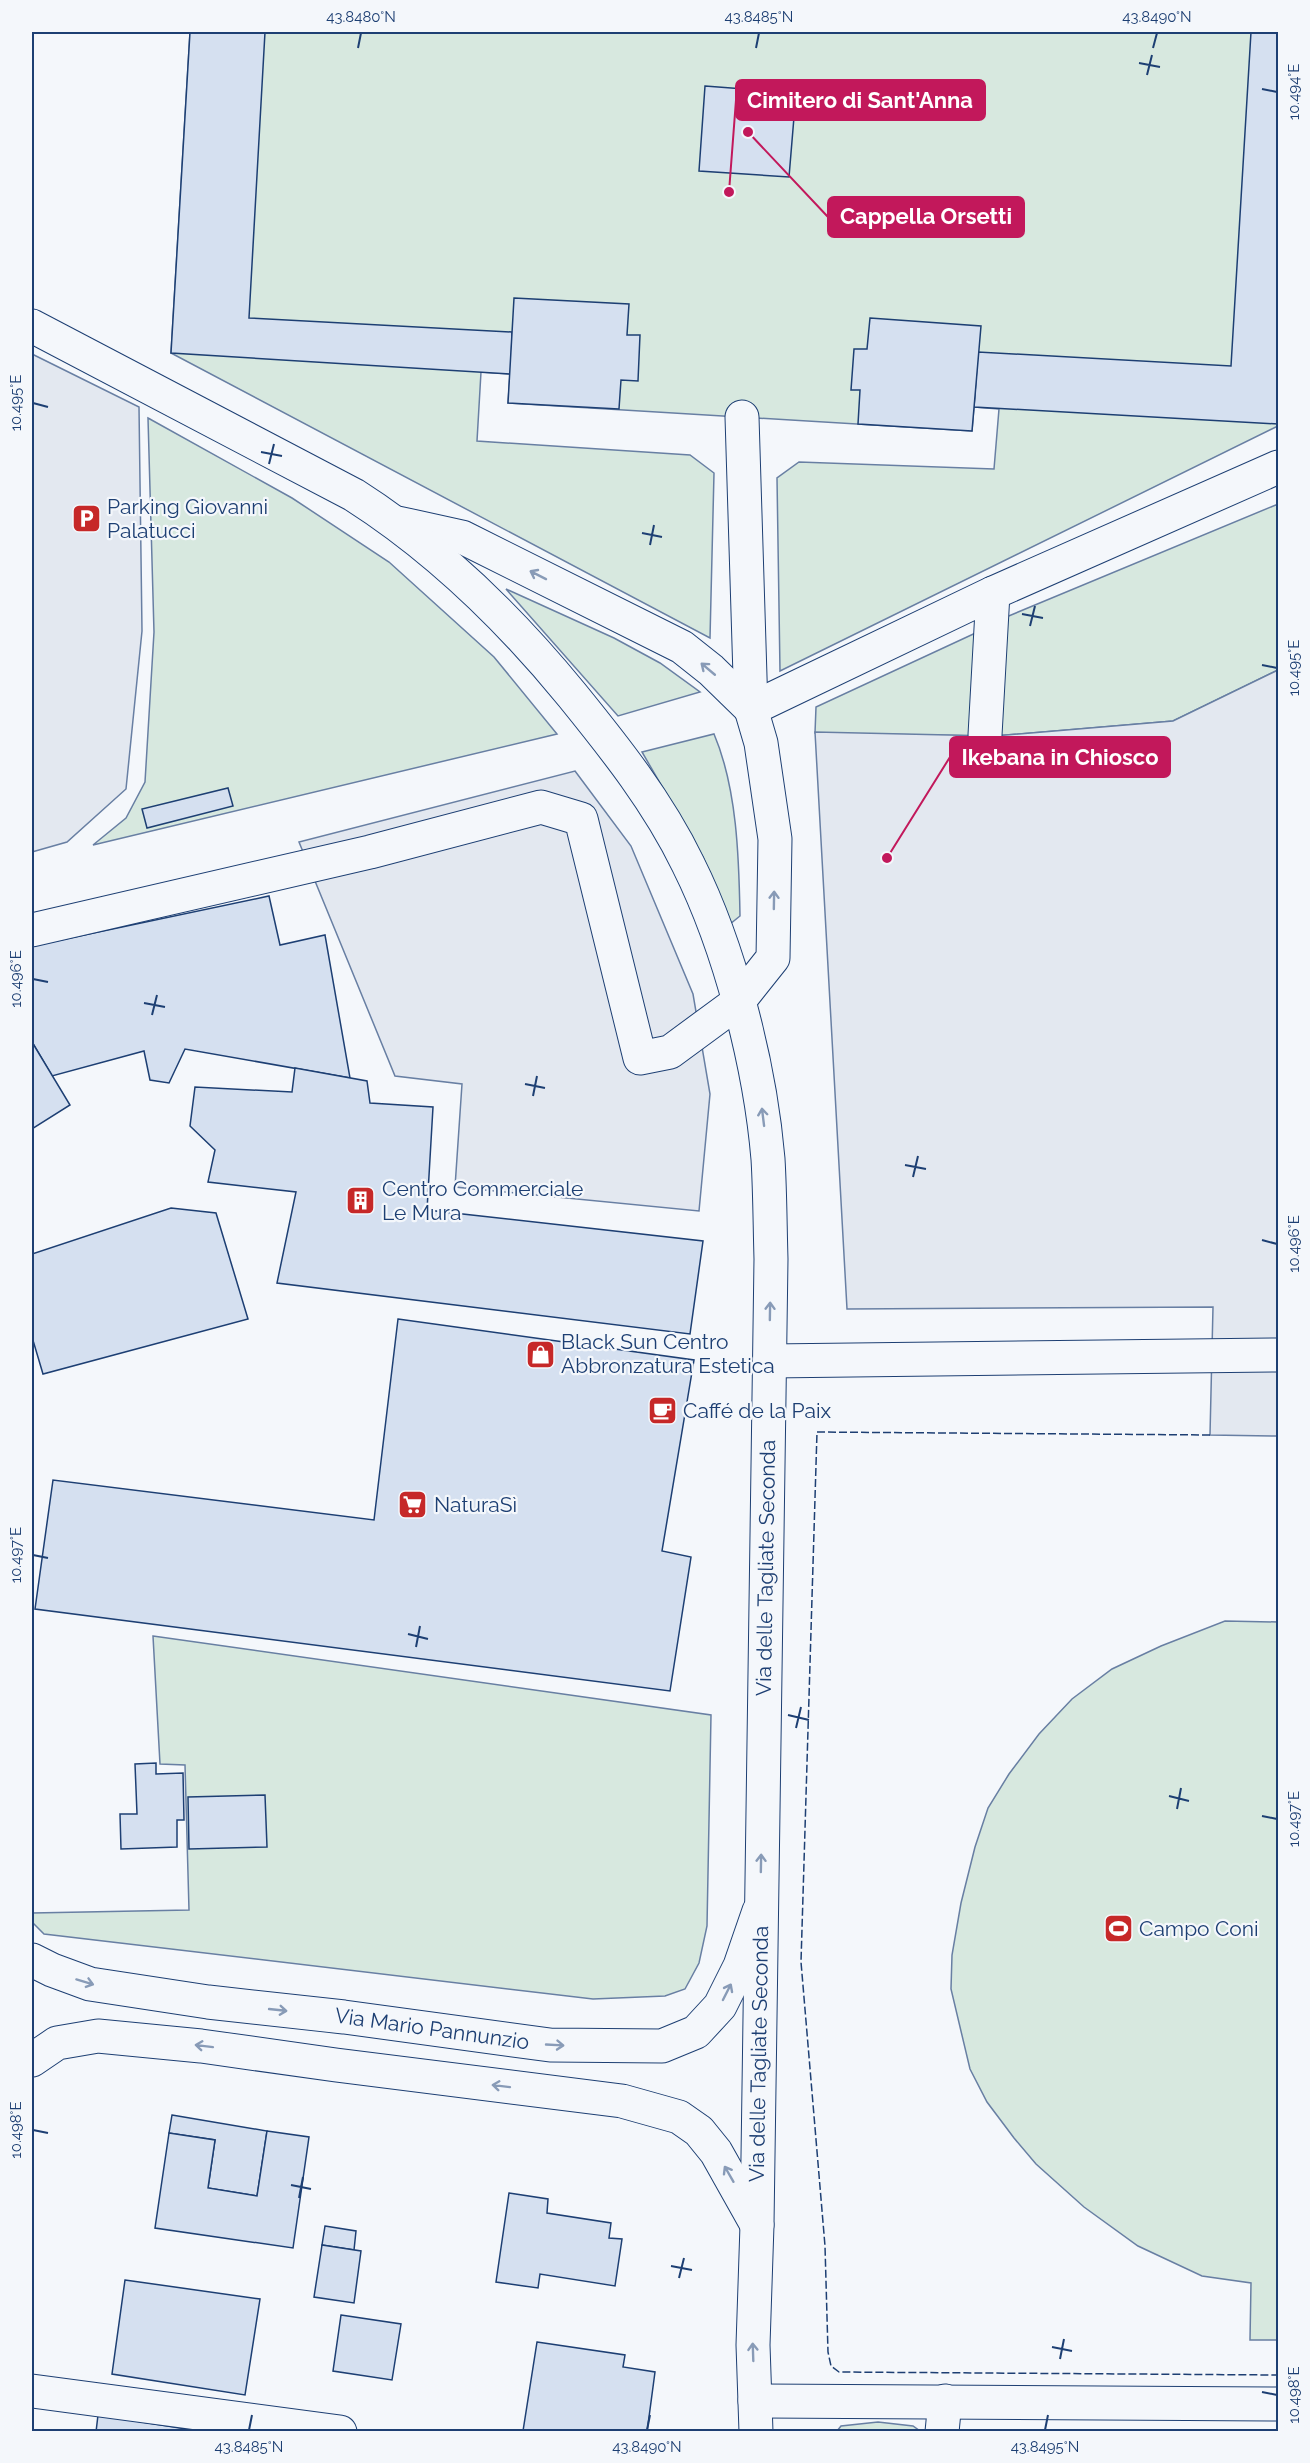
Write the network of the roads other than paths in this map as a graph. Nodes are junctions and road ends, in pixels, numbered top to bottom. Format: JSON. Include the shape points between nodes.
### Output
{"nodes":[{"id":1,"x":32,"y":327,"type":"edge"},
{"id":2,"x":742,"y":417,"type":"dead end"},
{"id":3,"x":1278,"y":467,"type":"edge"},
{"id":4,"x":398,"y":523,"type":"junction"},
{"id":5,"x":993,"y":593,"type":"junction"},
{"id":6,"x":751,"y":709,"type":"junction"},
{"id":7,"x":985,"y":735,"type":"dead end"},
{"id":8,"x":32,"y":930,"type":"edge"},
{"id":9,"x":738,"y":1002,"type":"junction"},
{"id":10,"x":1278,"y":1355,"type":"edge"},
{"id":11,"x":770,"y":1361,"type":"junction"},
{"id":12,"x":760,"y":1908,"type":"junction"},
{"id":13,"x":32,"y":1960,"type":"edge"},
{"id":14,"x":32,"y":2060,"type":"edge"},
{"id":15,"x":757,"y":2225,"type":"junction"},
{"id":16,"x":32,"y":2391,"type":"edge"},
{"id":17,"x":1278,"y":2404,"type":"edge"},
{"id":18,"x":755,"y":2416,"type":"edge"},
{"id":19,"x":944,"y":2416,"type":"edge"},
{"id":20,"x":340,"y":2432,"type":"edge"}],
"edges":[{"from":1,"to":4,"type":"main road","name":"Via delle Tagliate Seconda","via":[[306,469]]},
{"from":2,"to":6,"type":"main road"},
{"from":3,"to":5,"type":"main road"},
{"from":6,"to":4,"type":"main road","one_way":true,"via":[[682,647],[462,537]]},
{"from":4,"to":9,"type":"main road","name":"Via delle Tagliate Seconda","via":[[520,635],[616,750],[688,863],[715,929]]},
{"from":5,"to":6,"type":"main road"},
{"from":5,"to":7,"type":"main road"},
{"from":9,"to":6,"type":"main road","one_way":true,"via":[[773,958],[775,839],[761,743]]},
{"from":8,"to":9,"type":"main road","via":[[370,852],[541,807],[581,819],[640,1058],[670,1052]]},
{"from":11,"to":9,"type":"main road","name":"Via delle Tagliate Seconda","one_way":true,"via":[[768,1159],[761,1102]]},
{"from":10,"to":11,"type":"main road"},
{"from":12,"to":11,"type":"main road","name":"Via delle Tagliate Seconda","one_way":true},
{"from":13,"to":12,"type":"main road","name":"Via Mario Pannunzio","one_way":true,"via":[[90,1984],[207,2002],[550,2045],[662,2046],[696,2032],[720,2006],[740,1966]]},
{"from":12,"to":15,"type":"main road","name":"Via delle Tagliate Seconda"},
{"from":15,"to":14,"type":"main road","one_way":true,"via":[[716,2152],[699,2131],[679,2117],[622,2101],[98,2036],[57,2043]]},
{"from":18,"to":15,"type":"main road","name":"Via delle Tagliate Seconda","one_way":true},
{"from":16,"to":20,"type":"main road"},
{"from":17,"to":19,"type":"main road"},
{"from":18,"to":19,"type":"main road"}]}
